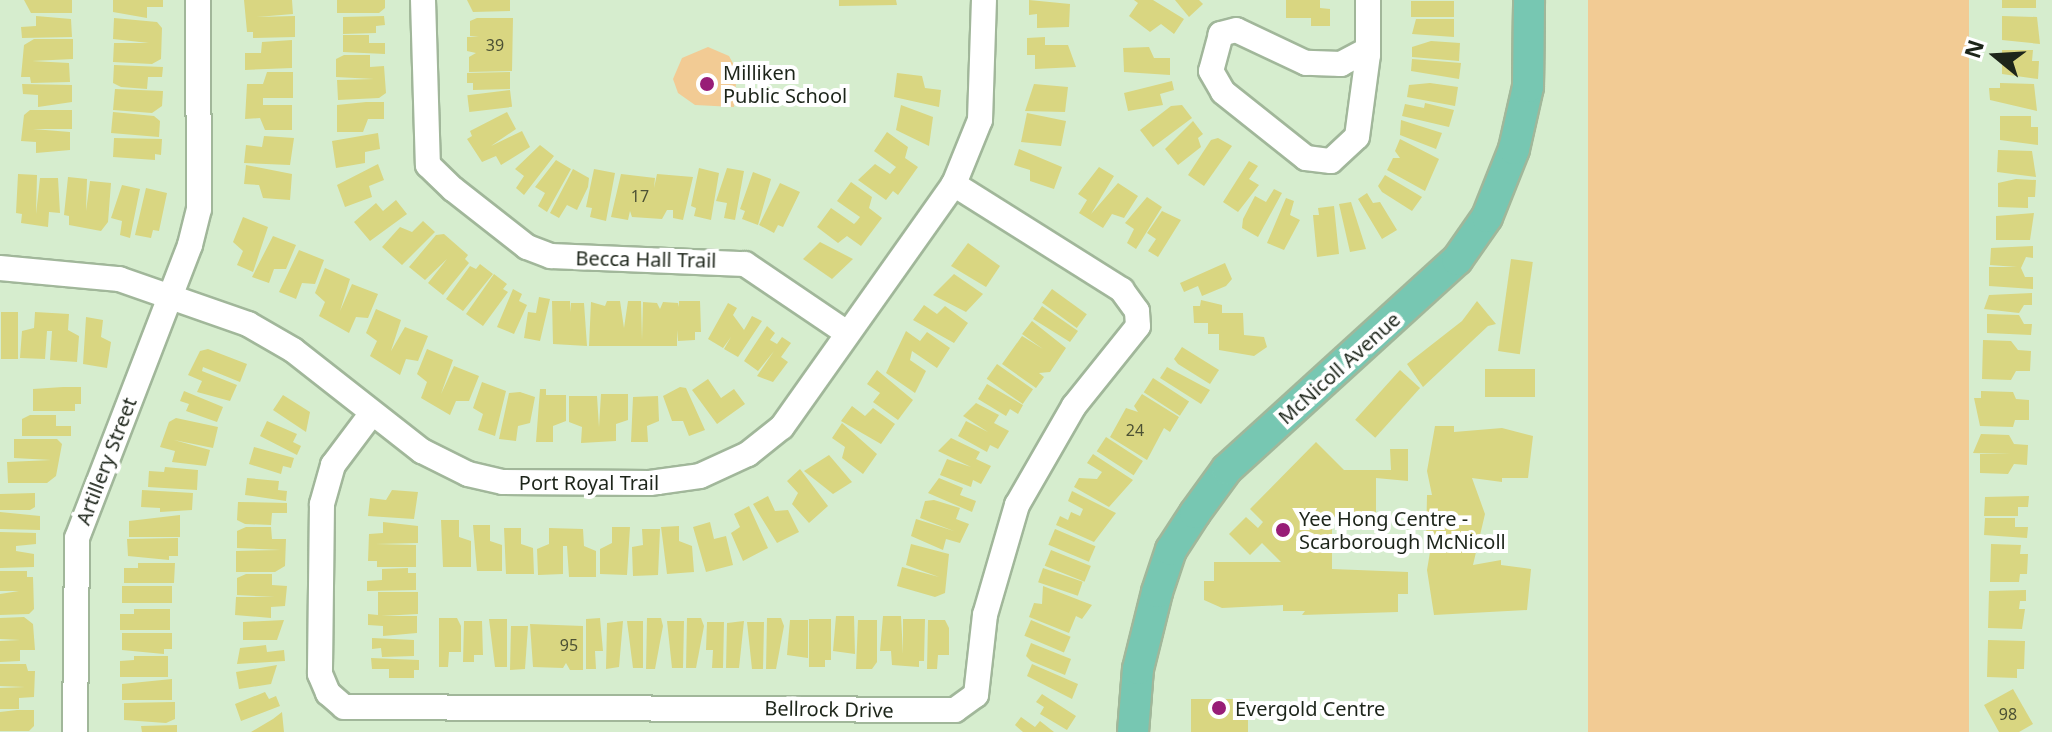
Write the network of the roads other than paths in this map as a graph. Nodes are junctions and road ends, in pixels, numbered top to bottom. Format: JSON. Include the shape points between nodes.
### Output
{"nodes":[{"id":1,"x":198,"y":0,"type":"edge"},
{"id":2,"x":423,"y":0,"type":"edge"},
{"id":3,"x":984,"y":0,"type":"edge"},
{"id":4,"x":1368,"y":0,"type":"edge"},
{"id":5,"x":1529,"y":0,"type":"edge"},
{"id":6,"x":1367,"y":50,"type":"junction"},
{"id":7,"x":954,"y":184,"type":"junction"},
{"id":8,"x":0,"y":268,"type":"edge"},
{"id":9,"x":171,"y":293,"type":"junction"},
{"id":10,"x":847,"y":333,"type":"junction"},
{"id":11,"x":372,"y":413,"type":"junction"},
{"id":12,"x":75,"y":732,"type":"edge"},
{"id":13,"x":1133,"y":732,"type":"edge"}],
"edges":[{"from":1,"to":9,"type":"street","via":[[199,209]]},
{"from":2,"to":10,"type":"street","name":"Becca Hall Trail","via":[[426,153],[428,165],[453,189],[527,247],[551,256],[745,264]]},
{"from":3,"to":7,"type":"street","name":"Port Royal Trail","via":[[980,120]]},
{"from":4,"to":6,"type":"street"},
{"from":5,"to":13,"type":"main road","name":"McNicoll Avenue","via":[[1528,87],[1514,149],[1487,217],[1457,260],[1227,469],[1195,513],[1171,550],[1157,592],[1138,669]]},
{"from":6,"to":6,"type":"street","via":[[1341,64],[1306,63],[1236,30],[1221,34],[1211,71],[1223,92],[1306,158],[1331,161],[1357,137]]},
{"from":7,"to":10,"type":"street","name":"Port Royal Trail"},
{"from":7,"to":11,"type":"street","name":"Bellrock Drive","via":[[1122,290],[1137,311],[1138,326],[1074,406],[1017,505],[985,615],[976,695],[955,710],[344,707],[328,693],[320,674],[322,504],[333,465]]},
{"from":8,"to":9,"type":"street","name":"Port Royal Trail","via":[[119,279]]},
{"from":9,"to":11,"type":"street","name":"Port Royal Trail","via":[[248,324],[293,350]]},
{"from":9,"to":12,"type":"street","name":"Artillery Street","via":[[77,538]]},
{"from":10,"to":11,"type":"street","name":"Port Royal Trail","via":[[782,427],[728,465],[681,480],[488,479],[439,462]]}]}
